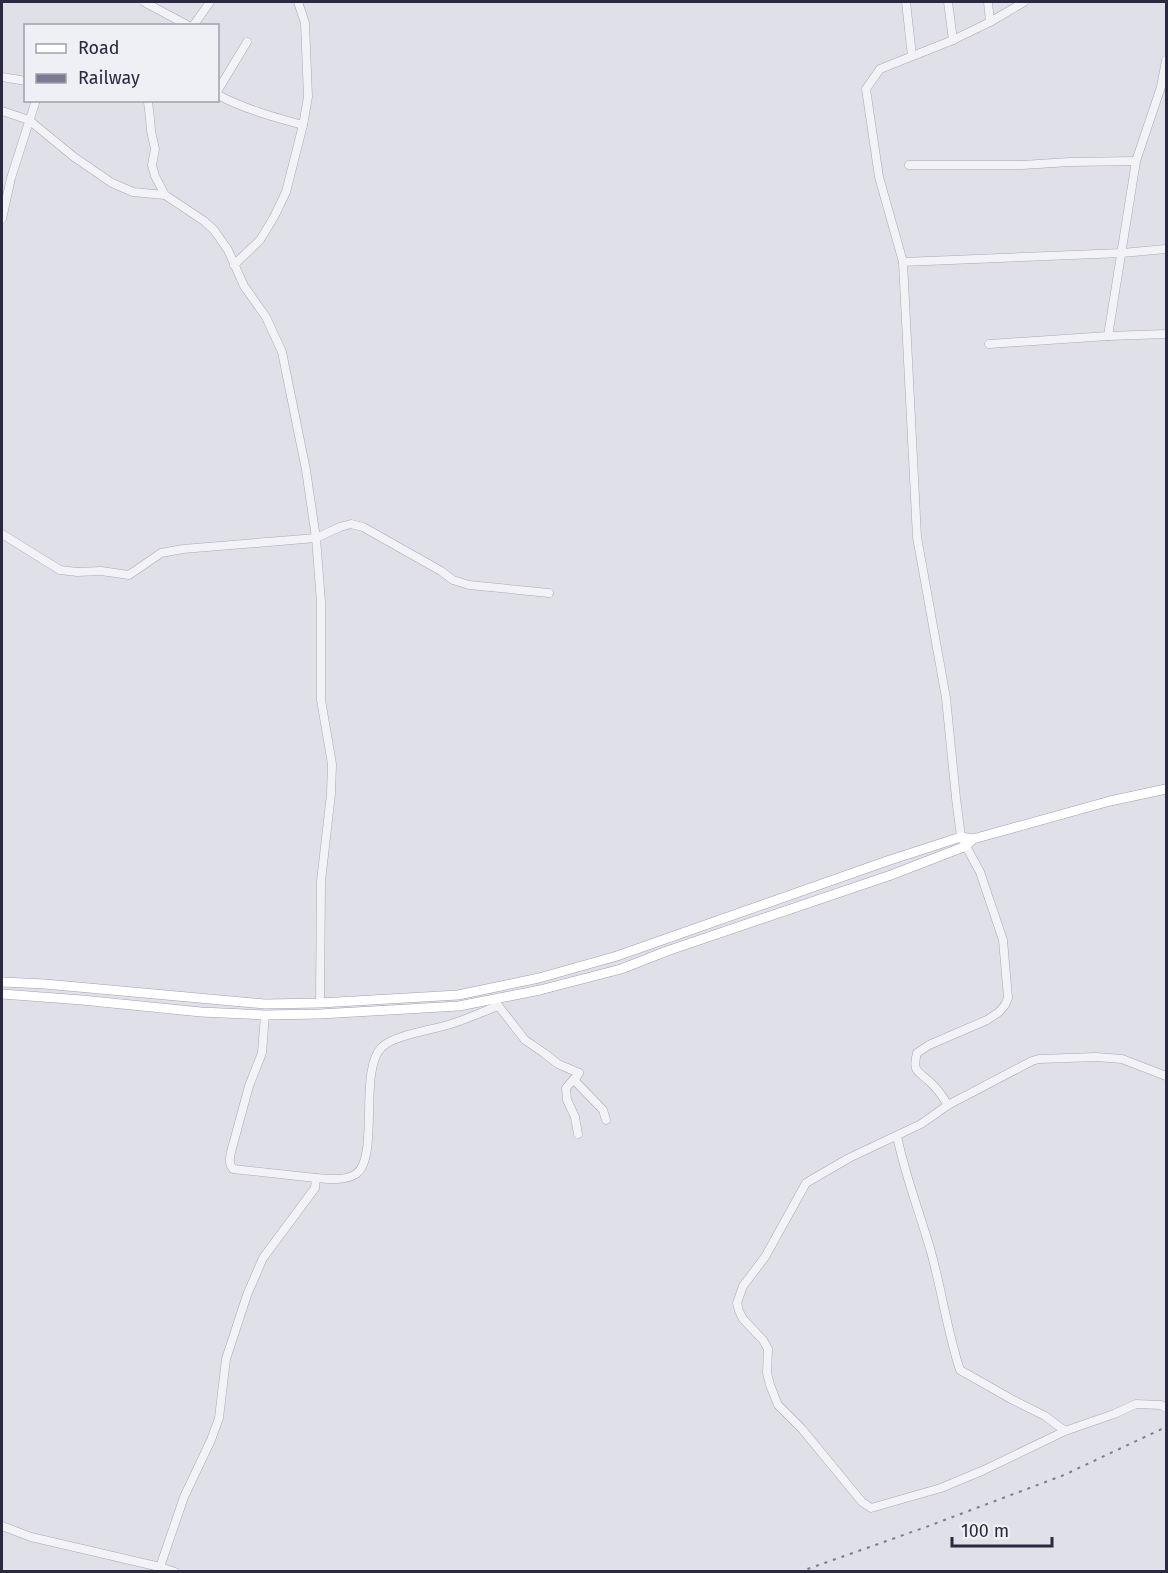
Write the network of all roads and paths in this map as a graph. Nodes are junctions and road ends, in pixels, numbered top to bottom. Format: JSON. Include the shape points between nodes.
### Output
{"nodes":[{"id":1,"x":144,"y":2,"type":"edge"},
{"id":2,"x":210,"y":2,"type":"edge"},
{"id":3,"x":298,"y":2,"type":"edge"},
{"id":4,"x":906,"y":2,"type":"edge"},
{"id":5,"x":948,"y":2,"type":"edge"},
{"id":6,"x":988,"y":2,"type":"edge"},
{"id":7,"x":1024,"y":2,"type":"edge"},
{"id":8,"x":990,"y":22,"type":"junction"},
{"id":9,"x":187,"y":24,"type":"edge"},
{"id":10,"x":193,"y":24,"type":"edge"},
{"id":11,"x":952,"y":40,"type":"junction"},
{"id":12,"x":247,"y":42,"type":"dead end"},
{"id":13,"x":912,"y":56,"type":"junction"},
{"id":14,"x":1167,"y":60,"type":"edge"},
{"id":15,"x":2,"y":77,"type":"edge"},
{"id":16,"x":24,"y":81,"type":"edge"},
{"id":17,"x":219,"y":88,"type":"edge"},
{"id":18,"x":219,"y":96,"type":"edge"},
{"id":19,"x":35,"y":102,"type":"edge"},
{"id":20,"x":148,"y":102,"type":"edge"},
{"id":21,"x":2,"y":111,"type":"edge"},
{"id":22,"x":29,"y":120,"type":"junction"},
{"id":23,"x":303,"y":125,"type":"junction"},
{"id":24,"x":1136,"y":161,"type":"junction"},
{"id":25,"x":909,"y":165,"type":"dead end"},
{"id":26,"x":165,"y":195,"type":"junction"},
{"id":27,"x":2,"y":219,"type":"edge"},
{"id":28,"x":1167,"y":249,"type":"edge"},
{"id":29,"x":1122,"y":253,"type":"junction"},
{"id":30,"x":903,"y":262,"type":"junction"},
{"id":31,"x":234,"y":265,"type":"junction"},
{"id":32,"x":1167,"y":334,"type":"edge"},
{"id":33,"x":1108,"y":336,"type":"junction"},
{"id":34,"x":989,"y":344,"type":"dead end"},
{"id":35,"x":2,"y":534,"type":"edge"},
{"id":36,"x":316,"y":538,"type":"junction"},
{"id":37,"x":549,"y":593,"type":"dead end"},
{"id":38,"x":1167,"y":789,"type":"edge"},
{"id":39,"x":967,"y":841,"type":"junction"},
{"id":40,"x":2,"y":982,"type":"edge"},
{"id":41,"x":2,"y":994,"type":"edge"},
{"id":42,"x":320,"y":1003,"type":"junction"},
{"id":43,"x":497,"y":1003,"type":"junction"},
{"id":44,"x":265,"y":1015,"type":"junction"},
{"id":45,"x":579,"y":1073,"type":"junction"},
{"id":46,"x":1167,"y":1076,"type":"edge"},
{"id":47,"x":948,"y":1105,"type":"junction"},
{"id":48,"x":606,"y":1120,"type":"dead end"},
{"id":49,"x":578,"y":1134,"type":"dead end"},
{"id":50,"x":897,"y":1136,"type":"junction"},
{"id":51,"x":316,"y":1178,"type":"junction"},
{"id":52,"x":1167,"y":1408,"type":"edge"},
{"id":53,"x":1065,"y":1431,"type":"junction"},
{"id":54,"x":2,"y":1526,"type":"edge"},
{"id":55,"x":160,"y":1567,"type":"junction"},
{"id":56,"x":175,"y":1572,"type":"edge"}],
"edges":[{"from":1,"to":9,"type":"street"},
{"from":2,"to":10,"type":"street"},
{"from":3,"to":23,"type":"street","via":[[305,23],[308,97]]},
{"from":4,"to":13,"type":"street"},
{"from":5,"to":11,"type":"street"},
{"from":6,"to":8,"type":"street"},
{"from":7,"to":8,"type":"street"},
{"from":8,"to":11,"type":"street"},
{"from":11,"to":13,"type":"street"},
{"from":12,"to":17,"type":"street"},
{"from":13,"to":30,"type":"street","via":[[880,69],[866,89],[879,177]]},
{"from":14,"to":24,"type":"street"},
{"from":15,"to":16,"type":"street"},
{"from":18,"to":23,"type":"street","via":[[268,116]]},
{"from":19,"to":22,"type":"street"},
{"from":20,"to":26,"type":"street","via":[[155,149],[152,165]]},
{"from":21,"to":22,"type":"street"},
{"from":22,"to":26,"type":"street","via":[[112,183],[133,192]]},
{"from":22,"to":27,"type":"street"},
{"from":23,"to":31,"type":"street","via":[[286,192],[274,217],[260,240]]},
{"from":24,"to":25,"type":"street"},
{"from":24,"to":29,"type":"street"},
{"from":26,"to":31,"type":"street","via":[[214,230]]},
{"from":28,"to":29,"type":"street"},
{"from":29,"to":30,"type":"street"},
{"from":29,"to":33,"type":"street"},
{"from":30,"to":39,"type":"street","via":[[917,537],[946,698],[956,798]]},
{"from":31,"to":36,"type":"street","via":[[282,352]]},
{"from":32,"to":33,"type":"street"},
{"from":33,"to":34,"type":"street"},
{"from":35,"to":36,"type":"street","via":[[60,570],[129,575],[161,553]]},
{"from":36,"to":37,"type":"street","via":[[351,524],[363,527],[453,580]]},
{"from":36,"to":42,"type":"street","via":[[321,602],[321,700],[332,764],[321,881]]},
{"from":38,"to":39,"type":"main road"},
{"from":39,"to":42,"type":"main road","via":[[879,864],[617,956],[539,978],[458,995]]},
{"from":39,"to":43,"type":"main road","via":[[891,875],[621,969]]},
{"from":39,"to":47,"type":"street","via":[[1003,940],[1008,998],[999,1012],[987,1020],[917,1053],[915,1061],[920,1075]]},
{"from":40,"to":42,"type":"main road","via":[[265,1005]]},
{"from":41,"to":44,"type":"main road"},
{"from":43,"to":44,"type":"main road"},
{"from":43,"to":45,"type":"street","via":[[525,1040],[558,1064]]},
{"from":43,"to":51,"type":"street","via":[[451,1024],[382,1047],[374,1057],[371,1072],[369,1128],[361,1168],[347,1177]]},
{"from":44,"to":51,"type":"street","via":[[262,1053],[249,1086],[230,1166]]},
{"from":45,"to":48,"type":"street","via":[[575,1081],[603,1110]]},
{"from":45,"to":49,"type":"street","via":[[566,1088]]},
{"from":46,"to":47,"type":"street","via":[[1122,1059],[1039,1059]]},
{"from":47,"to":50,"type":"street"},
{"from":50,"to":53,"type":"street","via":[[960,1370]]},
{"from":50,"to":53,"type":"street","via":[[806,1183],[765,1257],[743,1286],[737,1302],[739,1311],[768,1349],[767,1373],[778,1405],[871,1508],[941,1488]]},
{"from":51,"to":55,"type":"street","via":[[315,1188],[262,1258],[247,1295],[226,1359],[219,1418],[184,1497]]},
{"from":52,"to":53,"type":"street","via":[[1136,1404]]},
{"from":54,"to":55,"type":"street","via":[[31,1537]]},
{"from":55,"to":56,"type":"street"}]}
